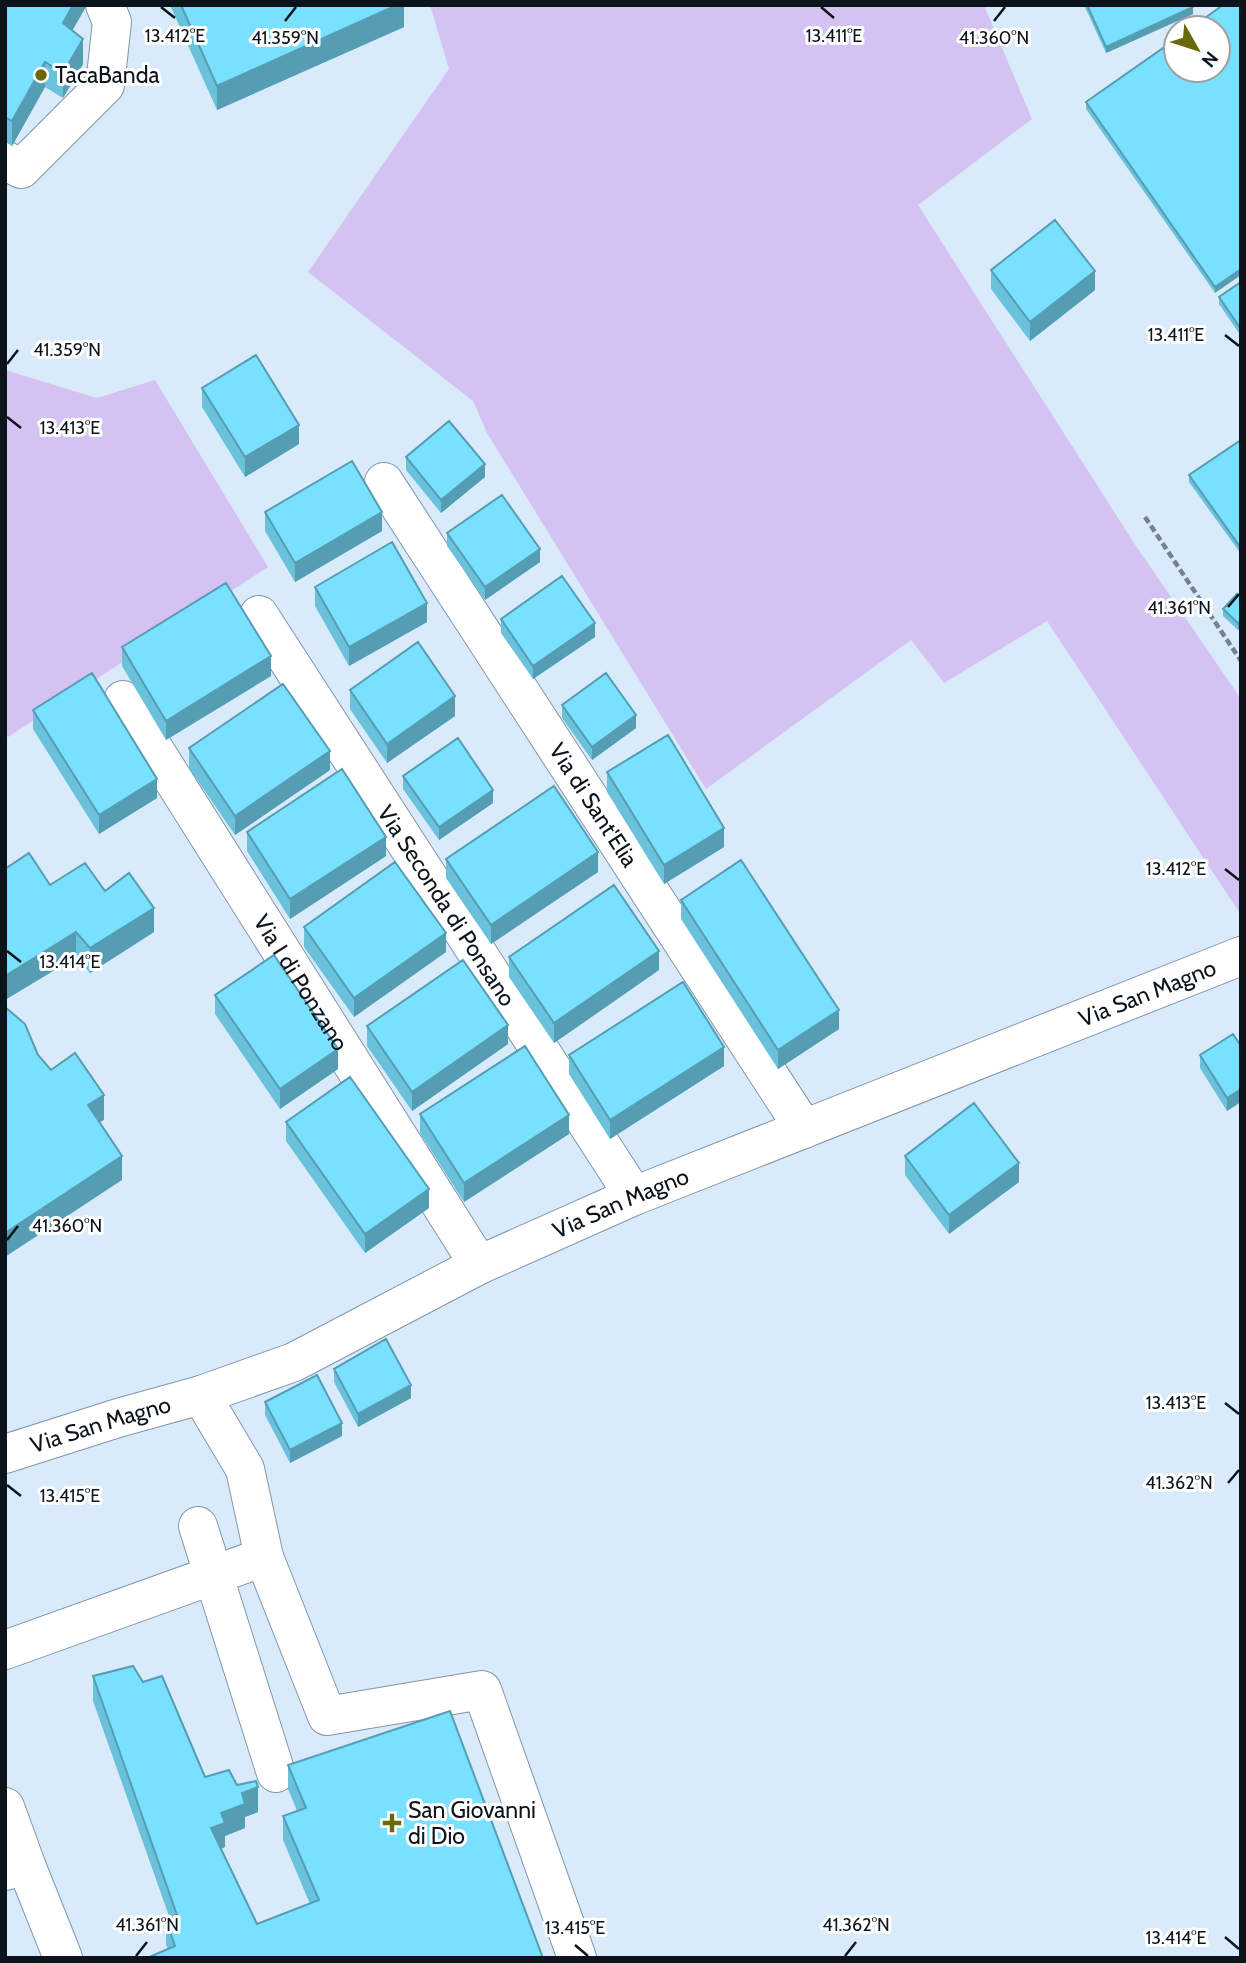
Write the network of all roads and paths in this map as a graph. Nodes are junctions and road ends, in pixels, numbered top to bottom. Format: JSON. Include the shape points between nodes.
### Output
{"nodes":[{"id":1,"x":105,"y":5,"type":"edge"},
{"id":2,"x":5,"y":160,"type":"edge"},
{"id":3,"x":383,"y":482,"type":"dead end"},
{"id":4,"x":1145,"y":517,"type":"dead end"},
{"id":5,"x":259,"y":615,"type":"dead end"},
{"id":6,"x":1241,"y":661,"type":"edge"},
{"id":7,"x":123,"y":700,"type":"dead end"},
{"id":8,"x":1241,"y":956,"type":"edge"},
{"id":9,"x":804,"y":1129,"type":"junction"},
{"id":10,"x":634,"y":1196,"type":"junction"},
{"id":11,"x":479,"y":1265,"type":"junction"},
{"id":12,"x":201,"y":1395,"type":"junction"},
{"id":13,"x":5,"y":1454,"type":"edge"},
{"id":14,"x":198,"y":1526,"type":"dead end"},
{"id":15,"x":264,"y":1557,"type":"junction"},
{"id":16,"x":214,"y":1575,"type":"junction"},
{"id":17,"x":5,"y":1650,"type":"edge"},
{"id":18,"x":276,"y":1773,"type":"dead end"},
{"id":19,"x":5,"y":1807,"type":"edge"},
{"id":20,"x":15,"y":1868,"type":"edge"},
{"id":21,"x":63,"y":1958,"type":"edge"},
{"id":22,"x":577,"y":1958,"type":"edge"}],
"edges":[{"from":1,"to":2,"type":"street","via":[[112,22],[105,85],[21,169]]},
{"from":3,"to":9,"type":"street","name":"Via di Sant'Elia"},
{"from":4,"to":6,"type":"path"},
{"from":5,"to":10,"type":"street","name":"Via Seconda di Ponsano"},
{"from":7,"to":11,"type":"street","name":"Via I di Ponzano"},
{"from":8,"to":9,"type":"street","name":"Via San Magno"},
{"from":9,"to":10,"type":"street","name":"Via San Magno"},
{"from":10,"to":11,"type":"street","name":"Via San Magno"},
{"from":11,"to":12,"type":"street","name":"Via San Magno","via":[[287,1348]]},
{"from":12,"to":13,"type":"street","name":"Via San Magno"},
{"from":12,"to":15,"type":"street","via":[[245,1469]]},
{"from":14,"to":16,"type":"street"},
{"from":15,"to":16,"type":"street"},
{"from":15,"to":22,"type":"street","via":[[327,1716],[482,1690]]},
{"from":16,"to":17,"type":"street"},
{"from":16,"to":18,"type":"street"},
{"from":19,"to":20,"type":"street"},
{"from":20,"to":21,"type":"street"}]}
